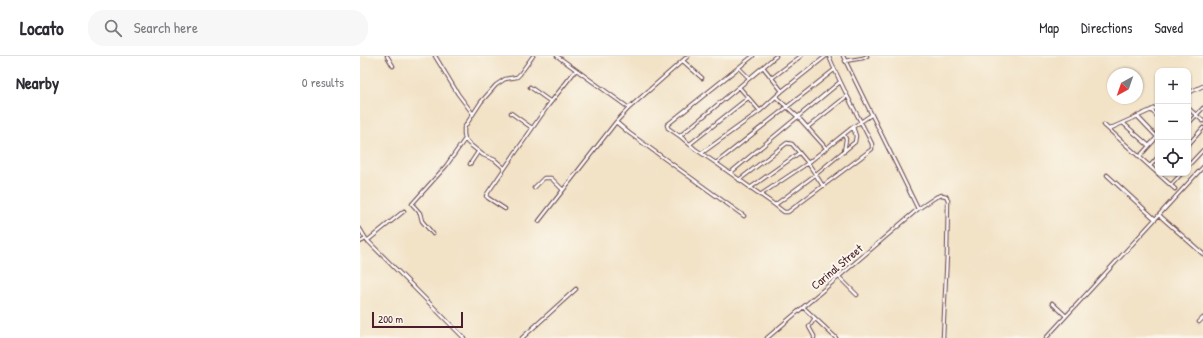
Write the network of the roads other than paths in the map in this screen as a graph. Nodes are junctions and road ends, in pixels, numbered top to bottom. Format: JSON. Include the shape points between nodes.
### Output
{"nodes":[{"id":1,"x":387,"y":56,"type":"edge"},
{"id":2,"x":435,"y":56,"type":"edge"},
{"id":3,"x":532,"y":56,"type":"edge"},
{"id":4,"x":557,"y":56,"type":"edge"},
{"id":5,"x":688,"y":56,"type":"edge"},
{"id":6,"x":752,"y":56,"type":"edge"},
{"id":7,"x":776,"y":56,"type":"edge"},
{"id":8,"x":801,"y":56,"type":"edge"},
{"id":9,"x":827,"y":56,"type":"edge"},
{"id":10,"x":843,"y":56,"type":"edge"},
{"id":11,"x":867,"y":56,"type":"edge"},
{"id":12,"x":683,"y":61,"type":"junction"},
{"id":13,"x":845,"y":62,"type":"junction"},
{"id":14,"x":393,"y":66,"type":"dead end"},
{"id":15,"x":763,"y":67,"type":"junction"},
{"id":16,"x":739,"y":68,"type":"junction"},
{"id":17,"x":576,"y":70,"type":"junction"},
{"id":18,"x":834,"y":70,"type":"junction"},
{"id":19,"x":702,"y":78,"type":"dead end"},
{"id":20,"x":749,"y":78,"type":"junction"},
{"id":21,"x":772,"y":78,"type":"junction"},
{"id":22,"x":840,"y":82,"type":"junction"},
{"id":23,"x":1203,"y":86,"type":"edge"},
{"id":24,"x":530,"y":87,"type":"dead end"},
{"id":25,"x":739,"y":87,"type":"junction"},
{"id":26,"x":782,"y":92,"type":"junction"},
{"id":27,"x":1191,"y":92,"type":"edge"},
{"id":28,"x":847,"y":96,"type":"junction"},
{"id":29,"x":776,"y":97,"type":"junction"},
{"id":30,"x":748,"y":98,"type":"junction"},
{"id":31,"x":551,"y":102,"type":"junction"},
{"id":32,"x":629,"y":108,"type":"junction"},
{"id":33,"x":787,"y":108,"type":"junction"},
{"id":34,"x":1155,"y":108,"type":"edge"},
{"id":35,"x":1203,"y":108,"type":"edge"},
{"id":36,"x":1151,"y":110,"type":"junction"},
{"id":37,"x":760,"y":111,"type":"junction"},
{"id":38,"x":1191,"y":111,"type":"edge"},
{"id":39,"x":511,"y":112,"type":"dead end"},
{"id":40,"x":1155,"y":113,"type":"edge"},
{"id":41,"x":473,"y":114,"type":"junction"},
{"id":42,"x":871,"y":115,"type":"junction"},
{"id":43,"x":1196,"y":115,"type":"junction"},
{"id":44,"x":1137,"y":116,"type":"junction"},
{"id":45,"x":798,"y":117,"type":"junction"},
{"id":46,"x":861,"y":121,"type":"junction"},
{"id":47,"x":1191,"y":121,"type":"edge"},
{"id":48,"x":616,"y":122,"type":"junction"},
{"id":49,"x":1203,"y":122,"type":"edge"},
{"id":50,"x":1123,"y":123,"type":"junction"},
{"id":51,"x":1104,"y":125,"type":"dead end"},
{"id":52,"x":808,"y":127,"type":"junction"},
{"id":53,"x":853,"y":127,"type":"junction"},
{"id":54,"x":532,"y":128,"type":"junction"},
{"id":55,"x":1203,"y":128,"type":"edge"},
{"id":56,"x":1109,"y":129,"type":"junction"},
{"id":57,"x":1155,"y":133,"type":"edge"},
{"id":58,"x":844,"y":135,"type":"junction"},
{"id":59,"x":681,"y":137,"type":"junction"},
{"id":60,"x":465,"y":139,"type":"junction"},
{"id":61,"x":1155,"y":139,"type":"edge"},
{"id":62,"x":1191,"y":142,"type":"edge"},
{"id":63,"x":690,"y":144,"type":"junction"},
{"id":64,"x":1148,"y":146,"type":"junction"},
{"id":65,"x":826,"y":148,"type":"junction"},
{"id":66,"x":1203,"y":150,"type":"edge"},
{"id":67,"x":478,"y":152,"type":"junction"},
{"id":68,"x":844,"y":152,"type":"junction"},
{"id":69,"x":702,"y":153,"type":"junction"},
{"id":70,"x":799,"y":153,"type":"junction"},
{"id":71,"x":1139,"y":156,"type":"junction"},
{"id":72,"x":1155,"y":160,"type":"edge"},
{"id":73,"x":716,"y":163,"type":"junction"},
{"id":74,"x":1191,"y":163,"type":"edge"},
{"id":75,"x":470,"y":164,"type":"dead end"},
{"id":76,"x":808,"y":164,"type":"junction"},
{"id":77,"x":1150,"y":166,"type":"junction"},
{"id":78,"x":1203,"y":167,"type":"edge"},
{"id":79,"x":504,"y":168,"type":"junction"},
{"id":80,"x":1155,"y":170,"type":"edge"},
{"id":81,"x":730,"y":173,"type":"junction"},
{"id":82,"x":815,"y":175,"type":"junction"},
{"id":83,"x":1107,"y":175,"type":"dead end"},
{"id":84,"x":1163,"y":176,"type":"edge"},
{"id":85,"x":1179,"y":176,"type":"edge"},
{"id":86,"x":739,"y":180,"type":"junction"},
{"id":87,"x":1171,"y":185,"type":"junction"},
{"id":88,"x":823,"y":186,"type":"junction"},
{"id":89,"x":534,"y":188,"type":"dead end"},
{"id":90,"x":750,"y":188,"type":"junction"},
{"id":91,"x":1175,"y":189,"type":"dead end"},
{"id":92,"x":563,"y":190,"type":"junction"},
{"id":93,"x":760,"y":195,"type":"junction"},
{"id":94,"x":775,"y":205,"type":"junction"},
{"id":95,"x":505,"y":209,"type":"dead end"},
{"id":96,"x":918,"y":209,"type":"junction"},
{"id":97,"x":404,"y":211,"type":"dead end"},
{"id":98,"x":1159,"y":215,"type":"junction"},
{"id":99,"x":744,"y":216,"type":"dead end"},
{"id":100,"x":1155,"y":219,"type":"junction"},
{"id":101,"x":539,"y":221,"type":"dead end"},
{"id":102,"x":360,"y":229,"type":"edge"},
{"id":103,"x":433,"y":234,"type":"dead end"},
{"id":104,"x":367,"y":240,"type":"junction"},
{"id":105,"x":360,"y":242,"type":"edge"},
{"id":106,"x":1203,"y":254,"type":"edge"},
{"id":107,"x":839,"y":278,"type":"junction"},
{"id":108,"x":576,"y":289,"type":"dead end"},
{"id":109,"x":857,"y":295,"type":"dead end"},
{"id":110,"x":1052,"y":303,"type":"dead end"},
{"id":111,"x":803,"y":307,"type":"junction"},
{"id":112,"x":1066,"y":316,"type":"junction"},
{"id":113,"x":815,"y":318,"type":"junction"},
{"id":114,"x":1203,"y":318,"type":"edge"},
{"id":115,"x":1199,"y":322,"type":"dead end"},
{"id":116,"x":464,"y":338,"type":"edge"},
{"id":117,"x":522,"y":338,"type":"edge"},
{"id":118,"x":767,"y":338,"type":"edge"},
{"id":119,"x":814,"y":338,"type":"edge"},
{"id":120,"x":836,"y":338,"type":"edge"},
{"id":121,"x":943,"y":338,"type":"edge"},
{"id":122,"x":1046,"y":338,"type":"edge"}],
"edges":[{"from":1,"to":14,"type":"street"},
{"from":2,"to":41,"type":"street"},
{"from":3,"to":41,"type":"street","via":[[517,77],[505,78],[496,85]]},
{"from":4,"to":17,"type":"street"},
{"from":5,"to":12,"type":"street"},
{"from":6,"to":16,"type":"street"},
{"from":7,"to":15,"type":"street"},
{"from":8,"to":21,"type":"street"},
{"from":9,"to":18,"type":"street"},
{"from":9,"to":26,"type":"street"},
{"from":10,"to":13,"type":"street"},
{"from":11,"to":13,"type":"street"},
{"from":12,"to":19,"type":"street"},
{"from":12,"to":32,"type":"street"},
{"from":13,"to":42,"type":"street"},
{"from":15,"to":20,"type":"street"},
{"from":15,"to":21,"type":"street"},
{"from":16,"to":20,"type":"street"},
{"from":16,"to":59,"type":"street","via":[[667,125]]},
{"from":17,"to":31,"type":"street"},
{"from":17,"to":32,"type":"street"},
{"from":18,"to":22,"type":"street"},
{"from":18,"to":33,"type":"street"},
{"from":20,"to":25,"type":"street"},
{"from":21,"to":26,"type":"street"},
{"from":22,"to":28,"type":"street"},
{"from":22,"to":45,"type":"street"},
{"from":23,"to":27,"type":"street"},
{"from":24,"to":31,"type":"street"},
{"from":25,"to":30,"type":"street"},
{"from":25,"to":59,"type":"street","via":[[682,133]]},
{"from":26,"to":29,"type":"street"},
{"from":28,"to":46,"type":"street"},
{"from":28,"to":52,"type":"street"},
{"from":29,"to":33,"type":"street"},
{"from":29,"to":37,"type":"street"},
{"from":30,"to":37,"type":"street"},
{"from":30,"to":63,"type":"street"},
{"from":31,"to":54,"type":"street"},
{"from":32,"to":48,"type":"street"},
{"from":33,"to":45,"type":"street"},
{"from":33,"to":73,"type":"street"},
{"from":34,"to":36,"type":"street"},
{"from":35,"to":43,"type":"street"},
{"from":36,"to":40,"type":"street"},
{"from":36,"to":44,"type":"street"},
{"from":37,"to":69,"type":"street"},
{"from":38,"to":43,"type":"street"},
{"from":39,"to":54,"type":"street"},
{"from":41,"to":60,"type":"street","via":[[464,128]]},
{"from":42,"to":46,"type":"street"},
{"from":42,"to":96,"type":"street"},
{"from":43,"to":47,"type":"street"},
{"from":43,"to":49,"type":"street"},
{"from":44,"to":50,"type":"street"},
{"from":44,"to":57,"type":"street"},
{"from":45,"to":52,"type":"street"},
{"from":45,"to":81,"type":"street"},
{"from":46,"to":53,"type":"street"},
{"from":46,"to":88,"type":"street","via":[[872,144],[871,151]]},
{"from":48,"to":92,"type":"street"},
{"from":48,"to":99,"type":"street"},
{"from":50,"to":56,"type":"street"},
{"from":50,"to":64,"type":"street"},
{"from":51,"to":56,"type":"street"},
{"from":52,"to":65,"type":"street"},
{"from":53,"to":58,"type":"street"},
{"from":53,"to":68,"type":"street","via":[[856,140]]},
{"from":54,"to":79,"type":"street"},
{"from":55,"to":62,"type":"street"},
{"from":56,"to":71,"type":"street"},
{"from":58,"to":65,"type":"street"},
{"from":58,"to":68,"type":"street"},
{"from":59,"to":63,"type":"street"},
{"from":60,"to":67,"type":"street"},
{"from":60,"to":103,"type":"street","via":[[446,166],[412,204],[420,214],[422,222]]},
{"from":61,"to":64,"type":"street"},
{"from":63,"to":69,"type":"street"},
{"from":64,"to":71,"type":"street"},
{"from":65,"to":76,"type":"street"},
{"from":66,"to":74,"type":"street"},
{"from":67,"to":75,"type":"street"},
{"from":67,"to":79,"type":"street","via":[[495,160]]},
{"from":68,"to":82,"type":"street"},
{"from":69,"to":73,"type":"street"},
{"from":70,"to":76,"type":"street"},
{"from":70,"to":86,"type":"street","via":[[792,144],[787,143]]},
{"from":70,"to":90,"type":"street"},
{"from":71,"to":77,"type":"street"},
{"from":72,"to":77,"type":"street"},
{"from":73,"to":81,"type":"street"},
{"from":76,"to":82,"type":"street"},
{"from":76,"to":93,"type":"street"},
{"from":77,"to":80,"type":"street"},
{"from":78,"to":98,"type":"street"},
{"from":79,"to":95,"type":"street","via":[[486,196]]},
{"from":81,"to":86,"type":"street"},
{"from":82,"to":88,"type":"street"},
{"from":82,"to":94,"type":"street"},
{"from":83,"to":100,"type":"street"},
{"from":84,"to":87,"type":"street"},
{"from":85,"to":87,"type":"street"},
{"from":86,"to":90,"type":"street"},
{"from":87,"to":91,"type":"street"},
{"from":88,"to":94,"type":"street","via":[[788,212]]},
{"from":89,"to":92,"type":"street","via":[[544,178],[551,178]]},
{"from":90,"to":93,"type":"street"},
{"from":92,"to":101,"type":"street"},
{"from":93,"to":94,"type":"street"},
{"from":96,"to":107,"type":"street","name":"Carinal Street"},
{"from":96,"to":121,"type":"street","name":"Carinal Street","via":[[942,195],[948,200]]},
{"from":97,"to":104,"type":"street"},
{"from":98,"to":100,"type":"street"},
{"from":98,"to":106,"type":"street"},
{"from":100,"to":112,"type":"street"},
{"from":102,"to":104,"type":"street"},
{"from":104,"to":105,"type":"street"},
{"from":104,"to":116,"type":"street"},
{"from":107,"to":109,"type":"street"},
{"from":107,"to":111,"type":"street","name":"Carinal Street"},
{"from":108,"to":117,"type":"street"},
{"from":110,"to":112,"type":"street"},
{"from":111,"to":113,"type":"street"},
{"from":111,"to":118,"type":"street","name":"Carinal Street"},
{"from":112,"to":122,"type":"street"},
{"from":113,"to":119,"type":"street","via":[[809,327]]},
{"from":113,"to":120,"type":"street"},
{"from":114,"to":115,"type":"street"}]}
